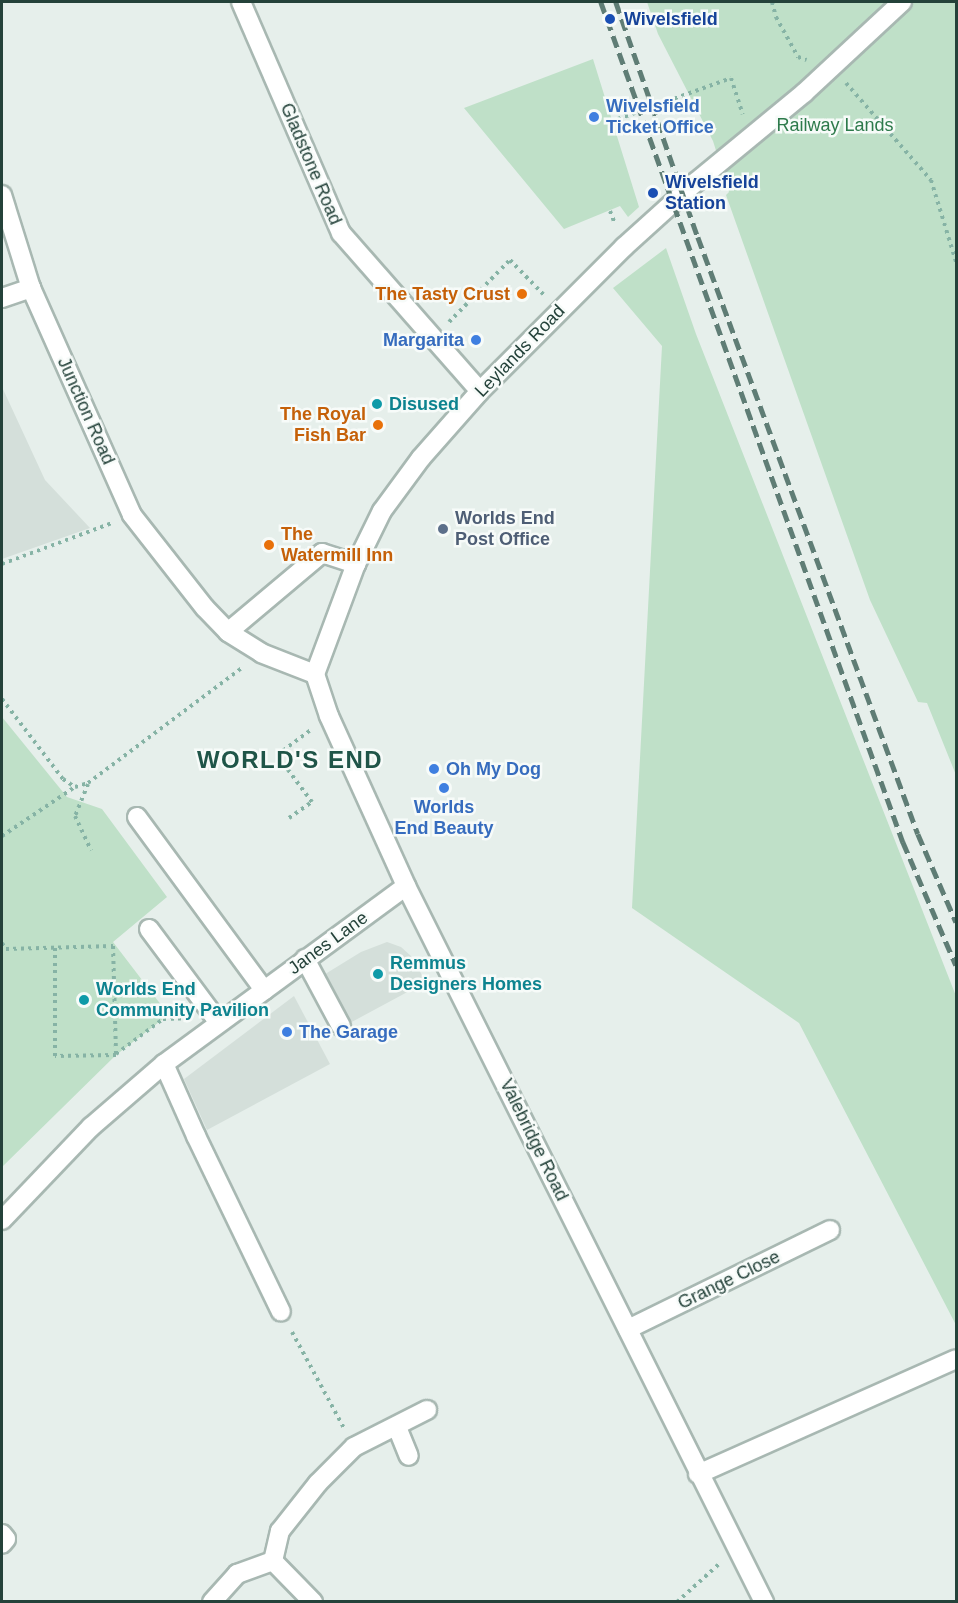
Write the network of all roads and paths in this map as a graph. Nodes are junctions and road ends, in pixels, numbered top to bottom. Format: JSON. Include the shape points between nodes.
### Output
{"nodes":[{"id":1,"x":241,"y":2,"type":"edge"},
{"id":2,"x":772,"y":2,"type":"edge"},
{"id":3,"x":902,"y":2,"type":"edge"},
{"id":4,"x":832,"y":68,"type":"junction"},
{"id":5,"x":618,"y":119,"type":"dead end"},
{"id":6,"x":750,"y":137,"type":"junction"},
{"id":7,"x":2,"y":195,"type":"edge"},
{"id":8,"x":957,"y":262,"type":"edge"},
{"id":9,"x":528,"y":279,"type":"dead end"},
{"id":10,"x":31,"y":288,"type":"junction"},
{"id":11,"x":4,"y":297,"type":"edge"},
{"id":12,"x":449,"y":322,"type":"dead end"},
{"id":13,"x":480,"y":391,"type":"junction"},
{"id":14,"x":132,"y":515,"type":"junction"},
{"id":15,"x":2,"y":564,"type":"edge"},
{"id":16,"x":356,"y":564,"type":"junction"},
{"id":17,"x":228,"y":632,"type":"junction"},
{"id":18,"x":261,"y":653,"type":"junction"},
{"id":19,"x":315,"y":674,"type":"junction"},
{"id":20,"x":2,"y":699,"type":"edge"},
{"id":21,"x":329,"y":716,"type":"junction"},
{"id":22,"x":88,"y":783,"type":"junction"},
{"id":23,"x":75,"y":787,"type":"junction"},
{"id":24,"x":137,"y":817,"type":"dead end"},
{"id":25,"x":289,"y":818,"type":"dead end"},
{"id":26,"x":2,"y":836,"type":"edge"},
{"id":27,"x":91,"y":850,"type":"dead end"},
{"id":28,"x":406,"y":886,"type":"junction"},
{"id":29,"x":149,"y":929,"type":"dead end"},
{"id":30,"x":2,"y":942,"type":"edge"},
{"id":31,"x":55,"y":948,"type":"junction"},
{"id":32,"x":305,"y":959,"type":"junction"},
{"id":33,"x":264,"y":990,"type":"junction"},
{"id":34,"x":219,"y":1023,"type":"junction"},
{"id":35,"x":341,"y":1026,"type":"dead end"},
{"id":36,"x":202,"y":1036,"type":"junction"},
{"id":37,"x":116,"y":1055,"type":"junction"},
{"id":38,"x":164,"y":1064,"type":"junction"},
{"id":39,"x":2,"y":1220,"type":"edge"},
{"id":40,"x":830,"y":1230,"type":"dead end"},
{"id":41,"x":281,"y":1312,"type":"joint"},
{"id":42,"x":628,"y":1329,"type":"junction"},
{"id":43,"x":957,"y":1359,"type":"edge"},
{"id":44,"x":427,"y":1410,"type":"dead end"},
{"id":45,"x":397,"y":1427,"type":"junction"},
{"id":46,"x":354,"y":1447,"type":"junction"},
{"id":47,"x":409,"y":1456,"type":"dead end"},
{"id":48,"x":698,"y":1474,"type":"junction"},
{"id":49,"x":2,"y":1534,"type":"edge"},
{"id":50,"x":2,"y":1544,"type":"edge"},
{"id":51,"x":737,"y":1549,"type":"junction"},
{"id":52,"x":273,"y":1561,"type":"junction"},
{"id":53,"x":212,"y":1602,"type":"edge"},
{"id":54,"x":313,"y":1602,"type":"edge"},
{"id":55,"x":677,"y":1602,"type":"edge"},
{"id":56,"x":764,"y":1602,"type":"edge"}],
"edges":[{"from":1,"to":13,"type":"street","name":"Gladstone Road","via":[[341,233]]},
{"from":2,"to":4,"type":"path","via":[[798,57]]},
{"from":3,"to":4,"type":"street","name":"Leylands Road"},
{"from":4,"to":6,"type":"street","name":"Leylands Road"},
{"from":4,"to":8,"type":"path","via":[[931,180]]},
{"from":5,"to":6,"type":"path","via":[[731,78]]},
{"from":6,"to":13,"type":"street","name":"Leylands Road","via":[[624,247]]},
{"from":7,"to":10,"type":"street","name":"Junction Road"},
{"from":9,"to":12,"type":"path","via":[[510,260]]},
{"from":10,"to":11,"type":"street"},
{"from":10,"to":14,"type":"street","name":"Junction Road"},
{"from":13,"to":16,"type":"street","name":"Leylands Road","via":[[410,472],[382,512]]},
{"from":14,"to":15,"type":"path"},
{"from":14,"to":17,"type":"street","name":"Junction Road"},
{"from":16,"to":17,"type":"street","via":[[322,553]]},
{"from":16,"to":19,"type":"street","name":"Leylands Road"},
{"from":17,"to":18,"type":"street"},
{"from":18,"to":19,"type":"street"},
{"from":18,"to":22,"type":"path"},
{"from":19,"to":21,"type":"street","name":"Valebridge Road"},
{"from":20,"to":23,"type":"path","via":[[63,779]]},
{"from":21,"to":25,"type":"path","via":[[276,755],[312,802]]},
{"from":21,"to":28,"type":"street","name":"Valebridge Road"},
{"from":22,"to":23,"type":"path"},
{"from":22,"to":27,"type":"path","via":[[75,816]]},
{"from":23,"to":26,"type":"path"},
{"from":24,"to":33,"type":"street"},
{"from":28,"to":32,"type":"street","name":"Janes Lane"},
{"from":28,"to":42,"type":"street","name":"Valebridge Road"},
{"from":29,"to":34,"type":"street"},
{"from":30,"to":31,"type":"path","via":[[6,949]]},
{"from":31,"to":37,"type":"path","via":[[113,946]]},
{"from":31,"to":37,"type":"path","via":[[55,1056]]},
{"from":32,"to":33,"type":"street","name":"Janes Lane"},
{"from":32,"to":35,"type":"street"},
{"from":33,"to":34,"type":"street","name":"Janes Lane"},
{"from":34,"to":36,"type":"street","name":"Janes Lane"},
{"from":36,"to":37,"type":"path","via":[[188,1018],[163,1019]]},
{"from":36,"to":38,"type":"street","name":"Janes Lane"},
{"from":38,"to":39,"type":"street","name":"Janes Lane","via":[[91,1127]]},
{"from":38,"to":41,"type":"street"},
{"from":40,"to":42,"type":"street","name":"Grange Close"},
{"from":41,"to":46,"type":"path"},
{"from":42,"to":48,"type":"street","name":"Valebridge Road"},
{"from":43,"to":48,"type":"street"},
{"from":44,"to":45,"type":"street"},
{"from":45,"to":46,"type":"street"},
{"from":45,"to":47,"type":"street"},
{"from":46,"to":52,"type":"street","via":[[280,1531]]},
{"from":48,"to":51,"type":"street","name":"Valebridge Road"},
{"from":49,"to":50,"type":"street","via":[[6,1539]]},
{"from":51,"to":55,"type":"path"},
{"from":51,"to":56,"type":"street","name":"Valebridge Road"},
{"from":52,"to":53,"type":"street","via":[[237,1574]]},
{"from":52,"to":54,"type":"street"}]}
